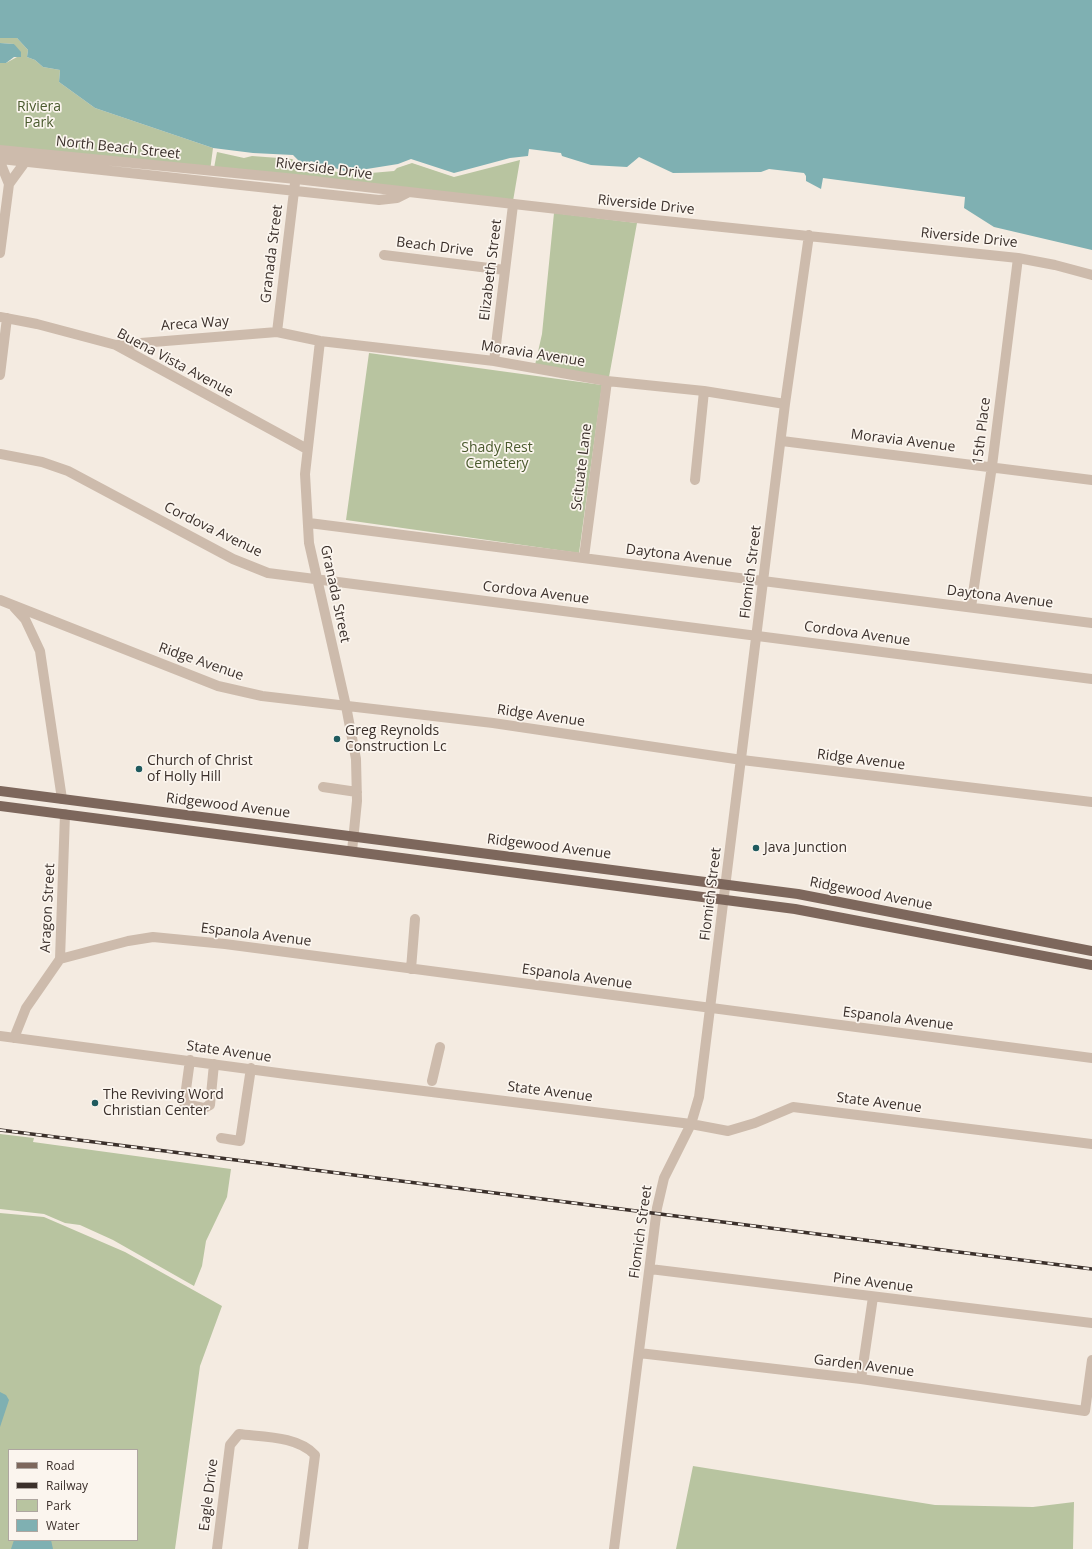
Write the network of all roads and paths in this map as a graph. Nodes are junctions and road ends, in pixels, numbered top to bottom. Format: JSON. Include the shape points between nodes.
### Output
{"nodes":[{"id":1,"x":0,"y":150,"type":"edge"},
{"id":2,"x":31,"y":153,"type":"junction"},
{"id":3,"x":0,"y":160,"type":"edge"},
{"id":4,"x":25,"y":162,"type":"junction"},
{"id":5,"x":196,"y":170,"type":"joint"},
{"id":6,"x":9,"y":184,"type":"junction"},
{"id":7,"x":295,"y":184,"type":"junction"},
{"id":8,"x":513,"y":205,"type":"junction"},
{"id":9,"x":809,"y":235,"type":"junction"},
{"id":10,"x":0,"y":253,"type":"edge"},
{"id":11,"x":384,"y":255,"type":"dead end"},
{"id":12,"x":1018,"y":258,"type":"junction"},
{"id":13,"x":506,"y":270,"type":"junction"},
{"id":14,"x":1092,"y":275,"type":"edge"},
{"id":15,"x":4,"y":318,"type":"edge"},
{"id":16,"x":277,"y":332,"type":"junction"},
{"id":17,"x":320,"y":341,"type":"junction"},
{"id":18,"x":116,"y":345,"type":"junction"},
{"id":19,"x":494,"y":361,"type":"junction"},
{"id":20,"x":0,"y":375,"type":"edge"},
{"id":21,"x":607,"y":381,"type":"junction"},
{"id":22,"x":704,"y":392,"type":"junction"},
{"id":23,"x":785,"y":404,"type":"junction"},
{"id":24,"x":782,"y":441,"type":"junction"},
{"id":25,"x":307,"y":449,"type":"junction"},
{"id":26,"x":0,"y":454,"type":"edge"},
{"id":27,"x":992,"y":466,"type":"junction"},
{"id":28,"x":695,"y":480,"type":"dead end"},
{"id":29,"x":1092,"y":480,"type":"edge"},
{"id":30,"x":309,"y":523,"type":"junction"},
{"id":31,"x":584,"y":557,"type":"junction"},
{"id":32,"x":317,"y":580,"type":"junction"},
{"id":33,"x":764,"y":581,"type":"junction"},
{"id":34,"x":0,"y":600,"type":"edge"},
{"id":35,"x":13,"y":605,"type":"junction"},
{"id":36,"x":971,"y":607,"type":"junction"},
{"id":37,"x":1092,"y":623,"type":"edge"},
{"id":38,"x":758,"y":635,"type":"junction"},
{"id":39,"x":1092,"y":679,"type":"edge"},
{"id":40,"x":346,"y":706,"type":"junction"},
{"id":41,"x":742,"y":760,"type":"junction"},
{"id":42,"x":324,"y":787,"type":"dead end"},
{"id":43,"x":0,"y":791,"type":"edge"},
{"id":44,"x":357,"y":792,"type":"junction"},
{"id":45,"x":62,"y":799,"type":"junction"},
{"id":46,"x":1092,"y":802,"type":"edge"},
{"id":47,"x":0,"y":806,"type":"edge"},
{"id":48,"x":66,"y":814,"type":"junction"},
{"id":49,"x":354,"y":836,"type":"junction"},
{"id":50,"x":352,"y":851,"type":"junction"},
{"id":51,"x":726,"y":884,"type":"junction"},
{"id":52,"x":725,"y":899,"type":"junction"},
{"id":53,"x":415,"y":920,"type":"dead end"},
{"id":54,"x":1092,"y":950,"type":"edge"},
{"id":55,"x":60,"y":959,"type":"junction"},
{"id":56,"x":1092,"y":965,"type":"edge"},
{"id":57,"x":411,"y":969,"type":"junction"},
{"id":58,"x":710,"y":1009,"type":"junction"},
{"id":59,"x":0,"y":1036,"type":"edge"},
{"id":60,"x":14,"y":1038,"type":"junction"},
{"id":61,"x":440,"y":1047,"type":"dead end"},
{"id":62,"x":1092,"y":1058,"type":"edge"},
{"id":63,"x":190,"y":1060,"type":"junction"},
{"id":64,"x":214,"y":1064,"type":"junction"},
{"id":65,"x":251,"y":1068,"type":"junction"},
{"id":66,"x":432,"y":1081,"type":"dead end"},
{"id":67,"x":691,"y":1124,"type":"junction"},
{"id":68,"x":221,"y":1138,"type":"dead end"},
{"id":69,"x":1092,"y":1144,"type":"edge"},
{"id":70,"x":650,"y":1269,"type":"junction"},
{"id":71,"x":873,"y":1297,"type":"junction"},
{"id":72,"x":1092,"y":1324,"type":"edge"},
{"id":73,"x":639,"y":1353,"type":"junction"},
{"id":74,"x":1092,"y":1360,"type":"edge"},
{"id":75,"x":861,"y":1379,"type":"junction"},
{"id":76,"x":217,"y":1549,"type":"edge"},
{"id":77,"x":302,"y":1549,"type":"edge"},
{"id":78,"x":614,"y":1549,"type":"edge"}],
"edges":[{"from":1,"to":2,"type":"street","name":"North Beach Street"},
{"from":2,"to":4,"type":"street"},
{"from":2,"to":5,"type":"street","name":"North Beach Street"},
{"from":3,"to":4,"type":"street"},
{"from":3,"to":6,"type":"street"},
{"from":4,"to":6,"type":"street"},
{"from":4,"to":7,"type":"street"},
{"from":5,"to":7,"type":"street","name":"Riverside Drive"},
{"from":6,"to":10,"type":"street"},
{"from":7,"to":8,"type":"street","name":"Riverside Drive"},
{"from":7,"to":16,"type":"street","name":"Granada Street"},
{"from":8,"to":9,"type":"street","name":"Riverside Drive"},
{"from":8,"to":13,"type":"street","name":"Elizabeth Street"},
{"from":9,"to":12,"type":"street","name":"Riverside Drive"},
{"from":9,"to":23,"type":"street","name":"Flomich Street"},
{"from":11,"to":13,"type":"street","name":"Beach Drive"},
{"from":12,"to":14,"type":"street","name":"Riverside Drive"},
{"from":12,"to":27,"type":"street","name":"15th Place"},
{"from":13,"to":19,"type":"street","name":"Elizabeth Street"},
{"from":15,"to":18,"type":"street","name":"Buena Vista Avenue"},
{"from":15,"to":20,"type":"street"},
{"from":16,"to":17,"type":"street","name":"Moravia Avenue"},
{"from":16,"to":18,"type":"street","name":"Areca Way"},
{"from":17,"to":19,"type":"street","name":"Moravia Avenue"},
{"from":17,"to":25,"type":"street","name":"Granada Street"},
{"from":18,"to":25,"type":"street","name":"Buena Vista Avenue"},
{"from":19,"to":21,"type":"street","name":"Moravia Avenue"},
{"from":21,"to":22,"type":"street","name":"Moravia Avenue"},
{"from":21,"to":31,"type":"street","name":"Scituate Lane"},
{"from":22,"to":23,"type":"street","name":"Moravia Avenue"},
{"from":22,"to":28,"type":"street"},
{"from":23,"to":24,"type":"street","name":"Flomich Street"},
{"from":24,"to":27,"type":"street","name":"Moravia Avenue"},
{"from":24,"to":33,"type":"street","name":"Flomich Street"},
{"from":25,"to":30,"type":"street","name":"Granada Street","via":[[305,474]]},
{"from":26,"to":32,"type":"street","name":"Cordova Avenue","via":[[42,462],[68,471],[233,559],[268,573]]},
{"from":27,"to":29,"type":"street","name":"Moravia Avenue"},
{"from":27,"to":36,"type":"street","name":"15th Place"},
{"from":30,"to":31,"type":"street","name":"Daytona Avenue"},
{"from":30,"to":32,"type":"street","name":"Granada Street","via":[[309,543]]},
{"from":31,"to":33,"type":"street","name":"Daytona Avenue"},
{"from":32,"to":38,"type":"street","name":"Cordova Avenue"},
{"from":32,"to":40,"type":"street","name":"Granada Street"},
{"from":33,"to":36,"type":"street","name":"Daytona Avenue"},
{"from":33,"to":38,"type":"street","name":"Flomich Street"},
{"from":34,"to":35,"type":"street","name":"Ridge Avenue"},
{"from":35,"to":40,"type":"street","name":"Ridge Avenue","via":[[218,686],[262,696]]},
{"from":35,"to":45,"type":"street","via":[[25,619],[40,651]]},
{"from":36,"to":37,"type":"street","name":"Daytona Avenue"},
{"from":38,"to":39,"type":"street","name":"Cordova Avenue"},
{"from":38,"to":41,"type":"street","name":"Flomich Street"},
{"from":40,"to":41,"type":"street","name":"Ridge Avenue","via":[[493,723]]},
{"from":40,"to":44,"type":"street","name":"Granada Street","via":[[356,759]]},
{"from":41,"to":46,"type":"street","name":"Ridge Avenue"},
{"from":41,"to":51,"type":"street","name":"Flomich Street"},
{"from":42,"to":44,"type":"street"},
{"from":43,"to":45,"type":"main road","name":"Ridgewood Avenue"},
{"from":44,"to":49,"type":"street","name":"Granada Street"},
{"from":45,"to":49,"type":"main road","name":"Ridgewood Avenue"},
{"from":47,"to":48,"type":"main road","name":"Ridgewood Avenue"},
{"from":48,"to":50,"type":"main road","name":"Ridgewood Avenue"},
{"from":48,"to":55,"type":"street","name":"Aragon Street"},
{"from":49,"to":50,"type":"street","name":"Granada Street"},
{"from":49,"to":51,"type":"main road","name":"Ridgewood Avenue"},
{"from":50,"to":52,"type":"main road","name":"Ridgewood Avenue"},
{"from":51,"to":52,"type":"street","name":"Flomich Street"},
{"from":51,"to":54,"type":"main road","name":"Ridgewood Avenue","via":[[856,904]]},
{"from":52,"to":56,"type":"main road","name":"Ridgewood Avenue","via":[[844,917]]},
{"from":52,"to":58,"type":"street","name":"Flomich Street"},
{"from":53,"to":57,"type":"street"},
{"from":55,"to":57,"type":"street","name":"Espanola Avenue","via":[[128,941],[153,938],[225,944]]},
{"from":55,"to":60,"type":"street","name":"Aragon Street","via":[[26,1008]]},
{"from":57,"to":58,"type":"street","name":"Espanola Avenue"},
{"from":58,"to":62,"type":"street","name":"Espanola Avenue"},
{"from":58,"to":67,"type":"street","name":"Flomich Street","via":[[699,1097]]},
{"from":59,"to":60,"type":"street","name":"State Avenue"},
{"from":60,"to":63,"type":"street","name":"State Avenue"},
{"from":61,"to":66,"type":"street"},
{"from":63,"to":64,"type":"street","name":"State Avenue"},
{"from":63,"to":64,"type":"street","via":[[184,1104],[204,1108],[210,1106]]},
{"from":64,"to":65,"type":"street","name":"State Avenue"},
{"from":65,"to":67,"type":"street","name":"State Avenue"},
{"from":65,"to":68,"type":"street","via":[[240,1140]]},
{"from":67,"to":69,"type":"street","name":"State Avenue","via":[[728,1132],[793,1107]]},
{"from":67,"to":70,"type":"street","name":"Flomich Street","via":[[664,1178],[656,1213]]},
{"from":70,"to":71,"type":"street","name":"Pine Avenue"},
{"from":70,"to":73,"type":"street","name":"Flomich Street"},
{"from":71,"to":72,"type":"street","name":"Pine Avenue"},
{"from":71,"to":75,"type":"street"},
{"from":73,"to":75,"type":"street","name":"Garden Avenue"},
{"from":73,"to":78,"type":"street","name":"Flomich Street"},
{"from":74,"to":75,"type":"street","name":"Garden Avenue","via":[[1085,1411]]},
{"from":76,"to":77,"type":"street","name":"Eagle Drive","via":[[230,1445],[239,1434],[280,1439],[308,1447],[315,1455]]}]}
